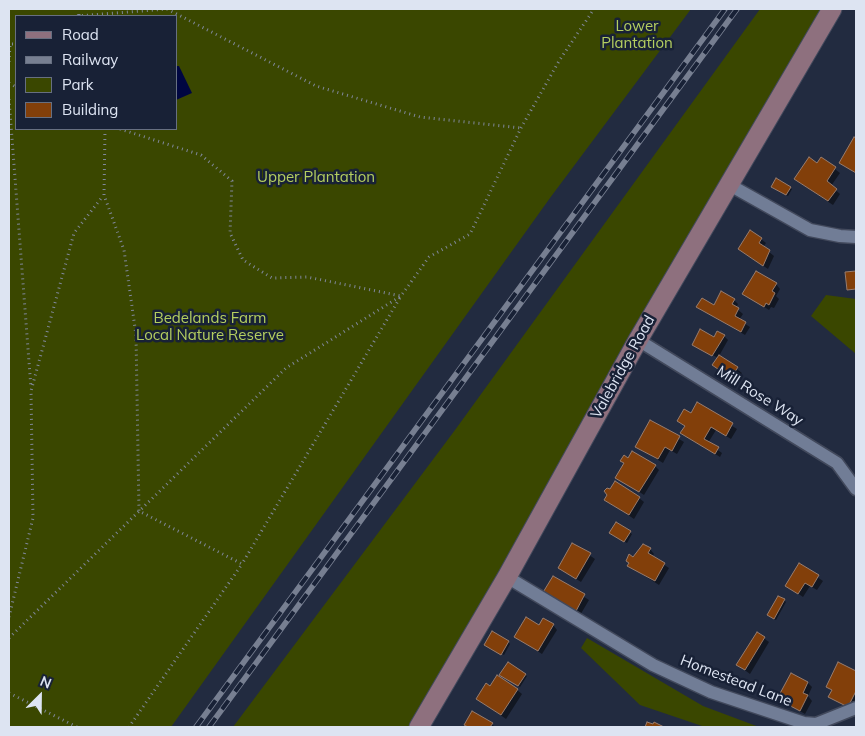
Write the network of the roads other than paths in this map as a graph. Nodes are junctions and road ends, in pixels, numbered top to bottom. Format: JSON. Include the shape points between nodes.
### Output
{"nodes":[{"id":1,"x":832,"y":9,"type":"edge"},
{"id":2,"x":728,"y":184,"type":"junction"},
{"id":3,"x":856,"y":237,"type":"edge"},
{"id":4,"x":638,"y":340,"type":"junction"},
{"id":5,"x":856,"y":489,"type":"edge"},
{"id":6,"x":508,"y":577,"type":"junction"},
{"id":7,"x":856,"y":708,"type":"edge"},
{"id":8,"x":423,"y":725,"type":"edge"}],
"edges":[{"from":1,"to":2,"type":"street","name":"Valebridge Road"},
{"from":2,"to":3,"type":"street","via":[[810,230]]},
{"from":2,"to":4,"type":"street","name":"Valebridge Road"},
{"from":4,"to":5,"type":"street","name":"Mill Rose Way","via":[[837,463]]},
{"from":4,"to":6,"type":"street","name":"Valebridge Road"},
{"from":6,"to":7,"type":"street","name":"Homestead Lane","via":[[653,665],[711,692],[804,723],[816,724]]},
{"from":6,"to":8,"type":"street","name":"Valebridge Road"}]}
